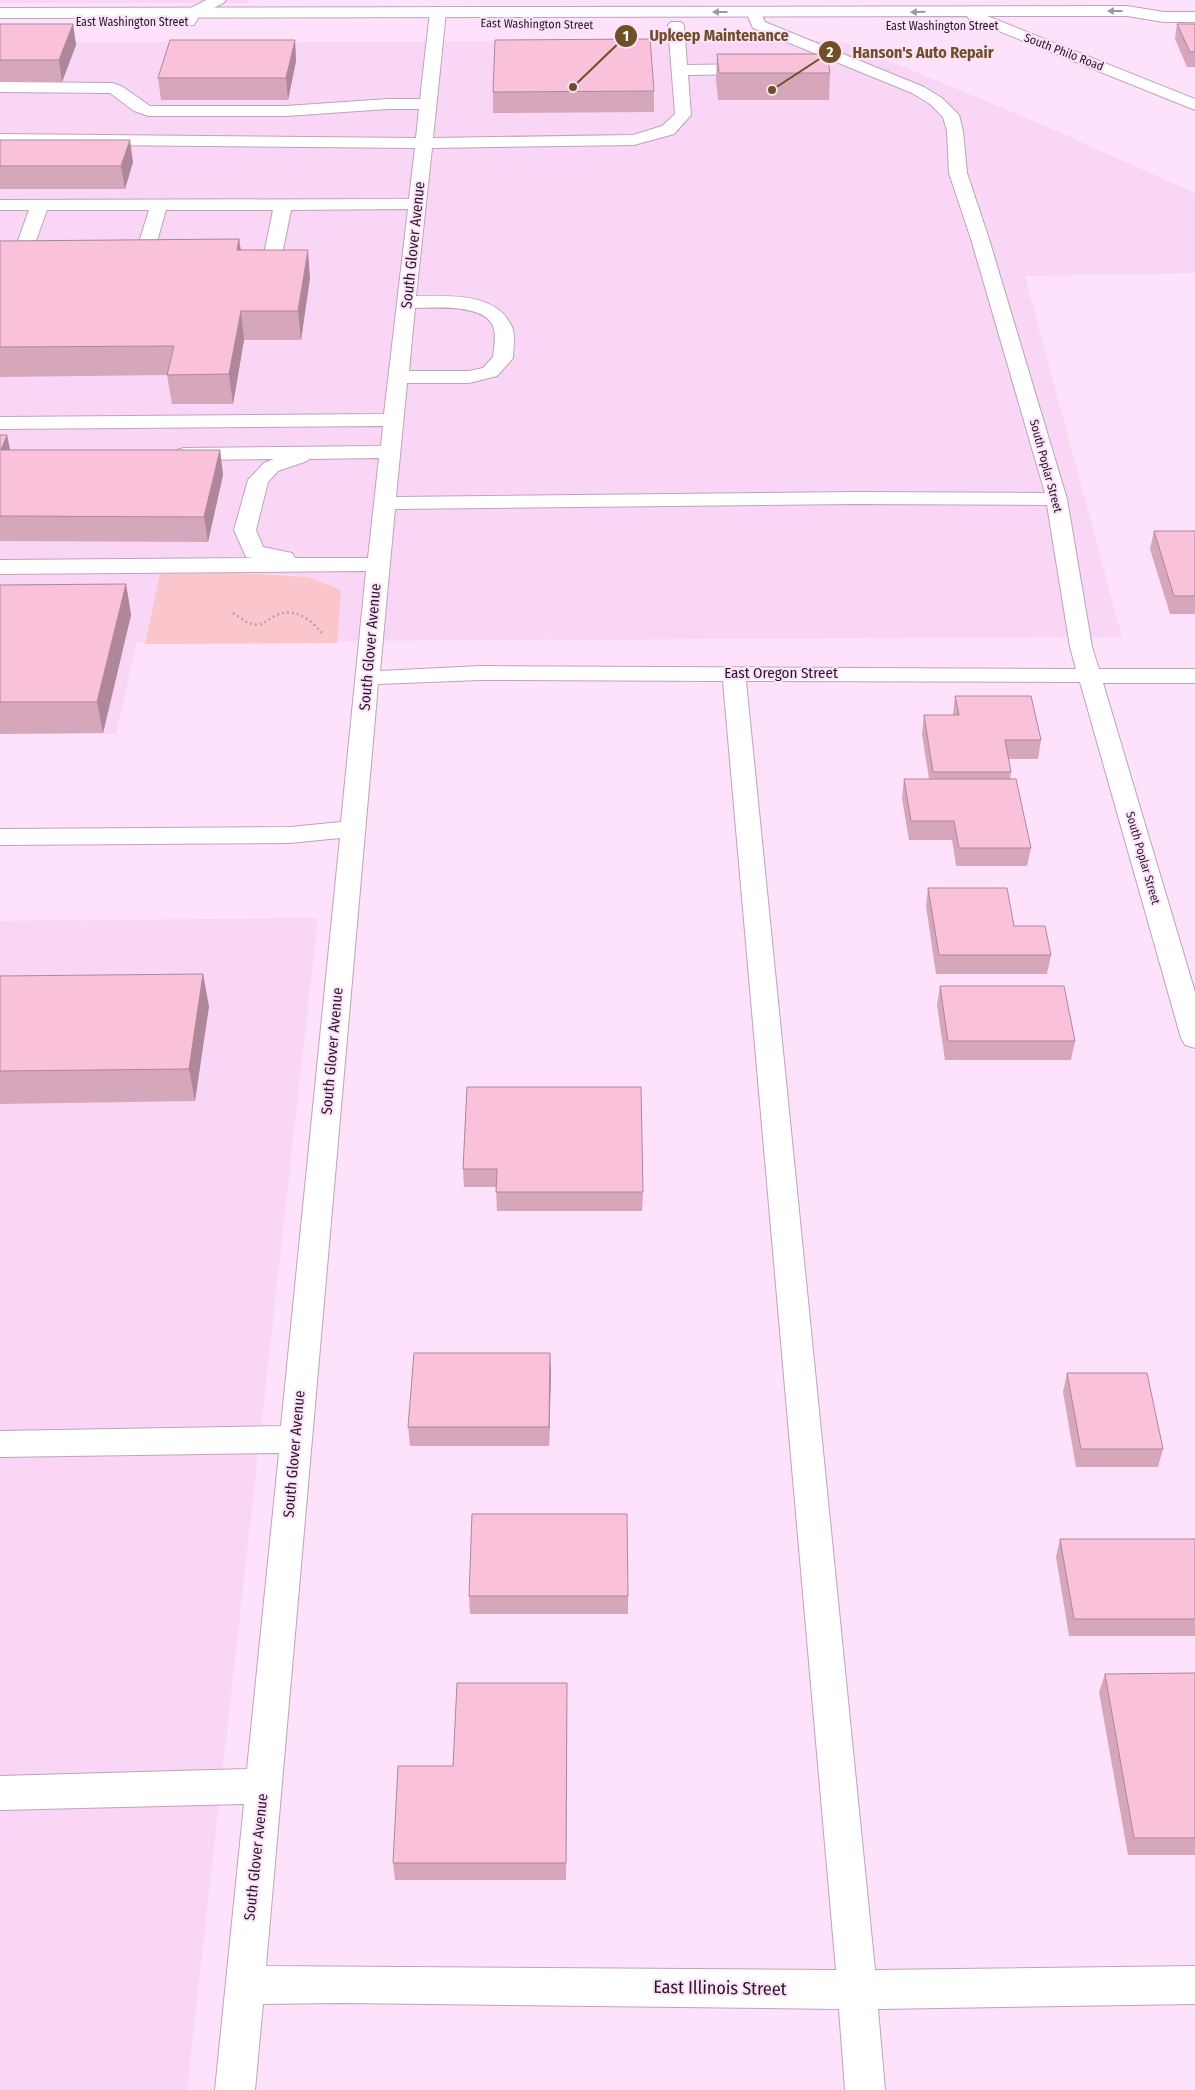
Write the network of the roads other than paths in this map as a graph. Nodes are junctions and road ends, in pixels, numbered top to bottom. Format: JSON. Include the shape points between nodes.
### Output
{"nodes":[{"id":1,"x":175,"y":0,"type":"edge"},
{"id":2,"x":218,"y":0,"type":"edge"},
{"id":3,"x":843,"y":0,"type":"edge"},
{"id":4,"x":933,"y":0,"type":"edge"},
{"id":5,"x":819,"y":12,"type":"junction"},
{"id":6,"x":0,"y":13,"type":"edge"},
{"id":7,"x":438,"y":17,"type":"junction"},
{"id":8,"x":1164,"y":17,"type":"junction"},
{"id":9,"x":1195,"y":17,"type":"edge"},
{"id":10,"x":191,"y":18,"type":"junction"},
{"id":11,"x":756,"y":19,"type":"junction"},
{"id":12,"x":963,"y":19,"type":"junction"},
{"id":13,"x":0,"y":21,"type":"edge"},
{"id":14,"x":676,"y":25,"type":"junction"},
{"id":15,"x":888,"y":26,"type":"dead end"},
{"id":16,"x":999,"y":26,"type":"junction"},
{"id":17,"x":850,"y":63,"type":"junction"},
{"id":18,"x":824,"y":67,"type":"edge"},
{"id":19,"x":766,"y":69,"type":"edge"},
{"id":20,"x":679,"y":70,"type":"junction"},
{"id":21,"x":0,"y":87,"type":"edge"},
{"id":22,"x":428,"y":104,"type":"junction"},
{"id":23,"x":1195,"y":105,"type":"edge"},
{"id":24,"x":0,"y":139,"type":"edge"},
{"id":25,"x":424,"y":143,"type":"junction"},
{"id":26,"x":159,"y":204,"type":"junction"},
{"id":27,"x":283,"y":204,"type":"junction"},
{"id":28,"x":417,"y":204,"type":"junction"},
{"id":29,"x":0,"y":205,"type":"edge"},
{"id":30,"x":40,"y":205,"type":"junction"},
{"id":31,"x":145,"y":252,"type":"edge"},
{"id":32,"x":21,"y":257,"type":"edge"},
{"id":33,"x":272,"y":259,"type":"edge"},
{"id":34,"x":406,"y":302,"type":"junction"},
{"id":35,"x":398,"y":377,"type":"junction"},
{"id":36,"x":393,"y":420,"type":"junction"},
{"id":37,"x":0,"y":423,"type":"edge"},
{"id":38,"x":346,"y":452,"type":"junction"},
{"id":39,"x":390,"y":452,"type":"junction"},
{"id":40,"x":169,"y":454,"type":"edge"},
{"id":41,"x":1057,"y":499,"type":"junction"},
{"id":42,"x":384,"y":503,"type":"junction"},
{"id":43,"x":332,"y":564,"type":"junction"},
{"id":44,"x":378,"y":564,"type":"junction"},
{"id":45,"x":0,"y":567,"type":"edge"},
{"id":46,"x":734,"y":673,"type":"junction"},
{"id":47,"x":1195,"y":676,"type":"edge"},
{"id":48,"x":1090,"y":677,"type":"junction"},
{"id":49,"x":367,"y":678,"type":"junction"},
{"id":50,"x":353,"y":829,"type":"junction"},
{"id":51,"x":0,"y":837,"type":"edge"},
{"id":52,"x":1195,"y":1038,"type":"edge"},
{"id":53,"x":295,"y":1439,"type":"junction"},
{"id":54,"x":0,"y":1444,"type":"edge"},
{"id":55,"x":263,"y":1786,"type":"junction"},
{"id":56,"x":0,"y":1793,"type":"edge"},
{"id":57,"x":245,"y":1985,"type":"junction"},
{"id":58,"x":1195,"y":1985,"type":"edge"},
{"id":59,"x":857,"y":1990,"type":"junction"},
{"id":60,"x":235,"y":2090,"type":"edge"},
{"id":61,"x":865,"y":2090,"type":"edge"}],
"edges":[{"from":1,"to":10,"type":"street"},
{"from":2,"to":10,"type":"street"},
{"from":3,"to":5,"type":"street"},
{"from":4,"to":12,"type":"street"},
{"from":5,"to":11,"type":"street","name":"East Washington Street"},
{"from":12,"to":5,"type":"street","name":"East Washington Street","one_way":true},
{"from":6,"to":10,"type":"street","name":"East Washington Street"},
{"from":7,"to":10,"type":"street","name":"East Washington Street"},
{"from":11,"to":7,"type":"street","name":"East Washington Street","one_way":true},
{"from":7,"to":14,"type":"street","name":"East Washington Street"},
{"from":7,"to":22,"type":"street","name":"South Glover Avenue"},
{"from":8,"to":9,"type":"street","name":"East Washington Street"},
{"from":8,"to":12,"type":"street","name":"East Washington Street","one_way":true,"via":[[1127,11]]},
{"from":8,"to":16,"type":"street","name":"East Washington Street","via":[[1127,25]]},
{"from":10,"to":13,"type":"street","name":"East Washington Street"},
{"from":11,"to":14,"type":"street","name":"East Washington Street"},
{"from":11,"to":15,"type":"street","name":"East Washington Street"},
{"from":11,"to":17,"type":"street","name":"South Poplar Street"},
{"from":12,"to":16,"type":"street","name":"East Washington Street"},
{"from":14,"to":20,"type":"street"},
{"from":16,"to":23,"type":"street","name":"South Philo Road"},
{"from":17,"to":18,"type":"street"},
{"from":17,"to":41,"type":"street","name":"South Poplar Street","via":[[918,90],[951,115],[958,172]]},
{"from":19,"to":20,"type":"street"},
{"from":20,"to":25,"type":"street","via":[[682,115],[668,130],[634,140]]},
{"from":21,"to":22,"type":"street","via":[[113,88],[149,111],[286,111]]},
{"from":22,"to":25,"type":"street","name":"South Glover Avenue"},
{"from":24,"to":25,"type":"street"},
{"from":25,"to":28,"type":"street","name":"South Glover Avenue"},
{"from":26,"to":27,"type":"street"},
{"from":26,"to":30,"type":"street"},
{"from":26,"to":31,"type":"street"},
{"from":27,"to":28,"type":"street"},
{"from":27,"to":33,"type":"street"},
{"from":28,"to":34,"type":"street","name":"South Glover Avenue"},
{"from":29,"to":30,"type":"street"},
{"from":30,"to":32,"type":"street"},
{"from":34,"to":35,"type":"street","name":"South Glover Avenue"},
{"from":34,"to":35,"type":"street","via":[[476,304],[498,317],[504,329],[503,358],[490,372],[469,377]]},
{"from":35,"to":36,"type":"street","name":"South Glover Avenue"},
{"from":36,"to":37,"type":"street"},
{"from":36,"to":39,"type":"street","name":"South Glover Avenue"},
{"from":38,"to":39,"type":"street"},
{"from":38,"to":40,"type":"street"},
{"from":38,"to":43,"type":"street","via":[[296,458],[272,467],[258,480],[245,530],[254,552],[294,561]]},
{"from":39,"to":42,"type":"street","name":"South Glover Avenue"},
{"from":41,"to":42,"type":"street"},
{"from":41,"to":48,"type":"street","name":"South Poplar Street","via":[[1081,647]]},
{"from":42,"to":44,"type":"street","name":"South Glover Avenue"},
{"from":43,"to":44,"type":"street"},
{"from":43,"to":45,"type":"street"},
{"from":44,"to":49,"type":"street","name":"South Glover Avenue"},
{"from":46,"to":48,"type":"street","name":"East Oregon Street"},
{"from":46,"to":49,"type":"street","name":"East Oregon Street","via":[[480,673]]},
{"from":46,"to":59,"type":"street"},
{"from":47,"to":48,"type":"street","name":"East Oregon Street"},
{"from":48,"to":52,"type":"street","name":"South Poplar Street"},
{"from":49,"to":50,"type":"street","name":"South Glover Avenue"},
{"from":50,"to":51,"type":"street","via":[[280,836]]},
{"from":50,"to":53,"type":"street","name":"South Glover Avenue"},
{"from":53,"to":54,"type":"street"},
{"from":53,"to":55,"type":"street","name":"South Glover Avenue"},
{"from":55,"to":56,"type":"street"},
{"from":55,"to":57,"type":"street","name":"South Glover Avenue"},
{"from":57,"to":59,"type":"street","name":"East Illinois Street"},
{"from":57,"to":60,"type":"street","name":"South Glover Avenue"},
{"from":58,"to":59,"type":"street","name":"East Illinois Street"},
{"from":59,"to":61,"type":"street"}]}
